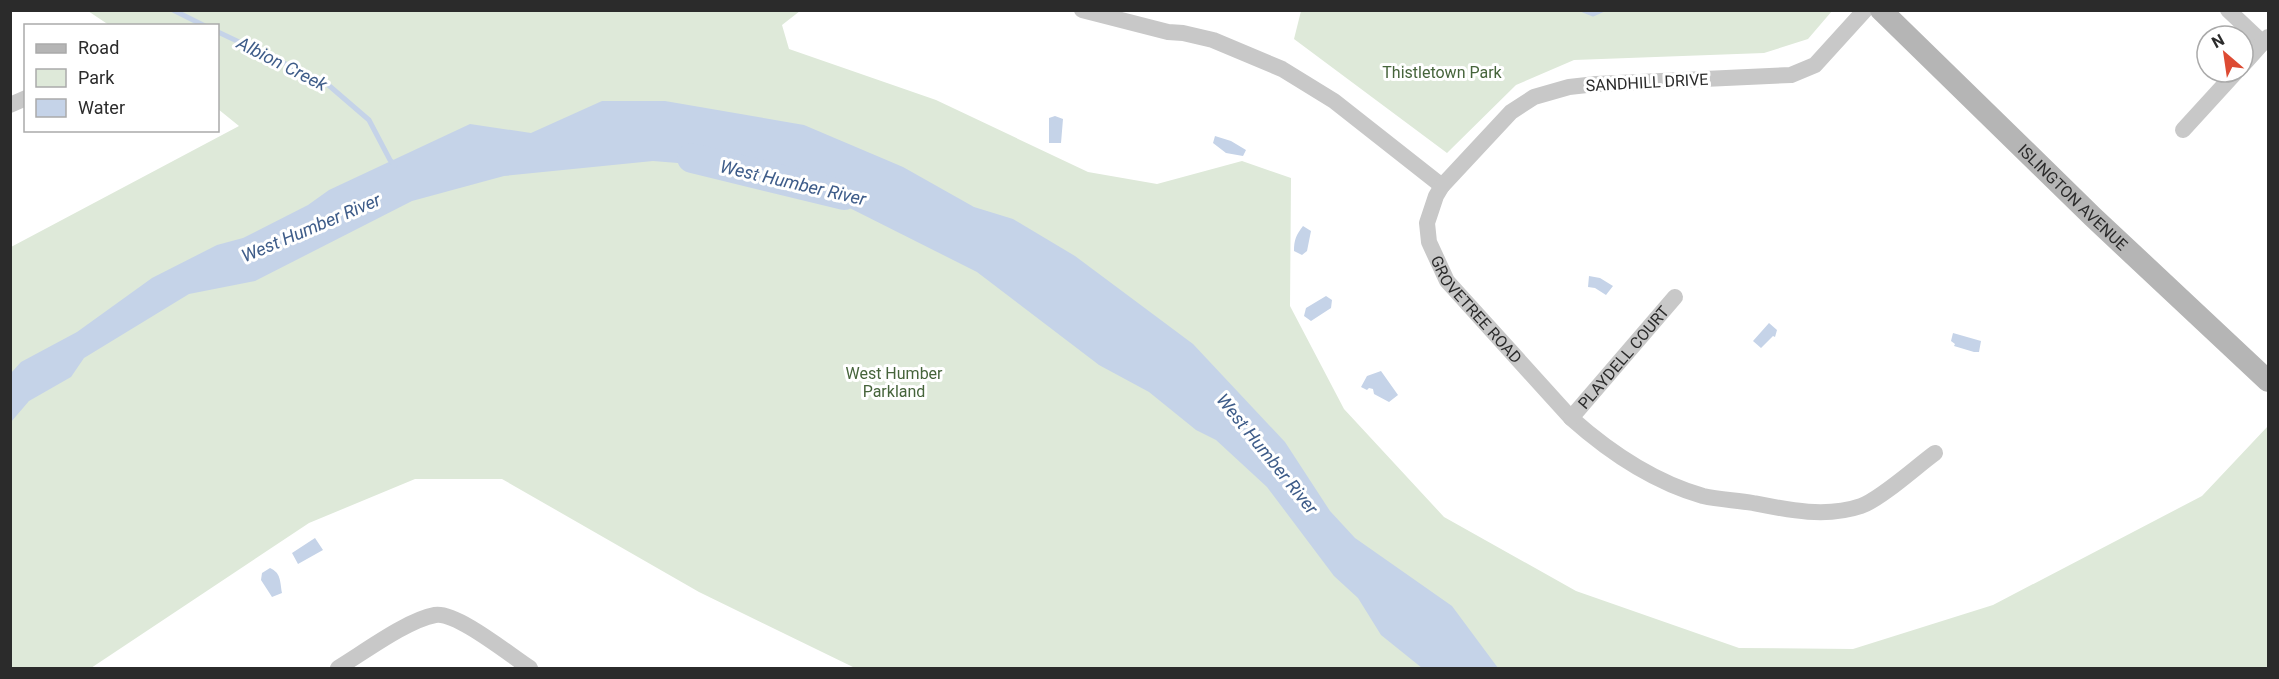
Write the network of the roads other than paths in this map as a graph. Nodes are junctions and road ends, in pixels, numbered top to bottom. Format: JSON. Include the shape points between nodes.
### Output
{"nodes":[{"id":1,"x":1082,"y":10,"type":"edge"},
{"id":2,"x":1864,"y":10,"type":"edge"},
{"id":3,"x":1881,"y":10,"type":"edge"},
{"id":4,"x":2228,"y":10,"type":"edge"},
{"id":5,"x":2266,"y":40,"type":"edge"},
{"id":6,"x":2255,"y":52,"type":"edge"},
{"id":7,"x":2225,"y":84,"type":"edge"},
{"id":8,"x":24,"y":99,"type":"edge"},
{"id":9,"x":10,"y":105,"type":"edge"},
{"id":10,"x":2183,"y":130,"type":"dead end"},
{"id":11,"x":1442,"y":186,"type":"junction"},
{"id":12,"x":1675,"y":297,"type":"dead end"},
{"id":13,"x":2268,"y":381,"type":"edge"},
{"id":14,"x":1571,"y":418,"type":"junction"},
{"id":15,"x":1935,"y":453,"type":"dead end"},
{"id":16,"x":338,"y":669,"type":"edge"},
{"id":17,"x":530,"y":669,"type":"edge"}],
"edges":[{"from":1,"to":11,"type":"street","via":[[1213,40],[1282,69],[1343,108]]},
{"from":2,"to":11,"type":"street","name":"SANDHILL DRIVE","via":[[1815,65],[1791,75],[1596,84],[1534,97],[1503,119]]},
{"from":3,"to":13,"type":"main road","name":"ISLINGTON AVENUE","via":[[2092,217]]},
{"from":4,"to":5,"type":"street"},
{"from":5,"to":6,"type":"street"},
{"from":7,"to":10,"type":"street"},
{"from":8,"to":9,"type":"street"},
{"from":11,"to":14,"type":"street","name":"GROVETREE ROAD","via":[[1427,223],[1429,242],[1447,281]]},
{"from":12,"to":14,"type":"street","name":"PLAYDELL COURT"},
{"from":14,"to":15,"type":"street","name":"GROVETREE ROAD","via":[[1628,462],[1679,486],[1704,496],[1803,511],[1835,512],[1863,505]]},
{"from":16,"to":17,"type":"street","via":[[409,625],[436,614],[460,620]]}]}
